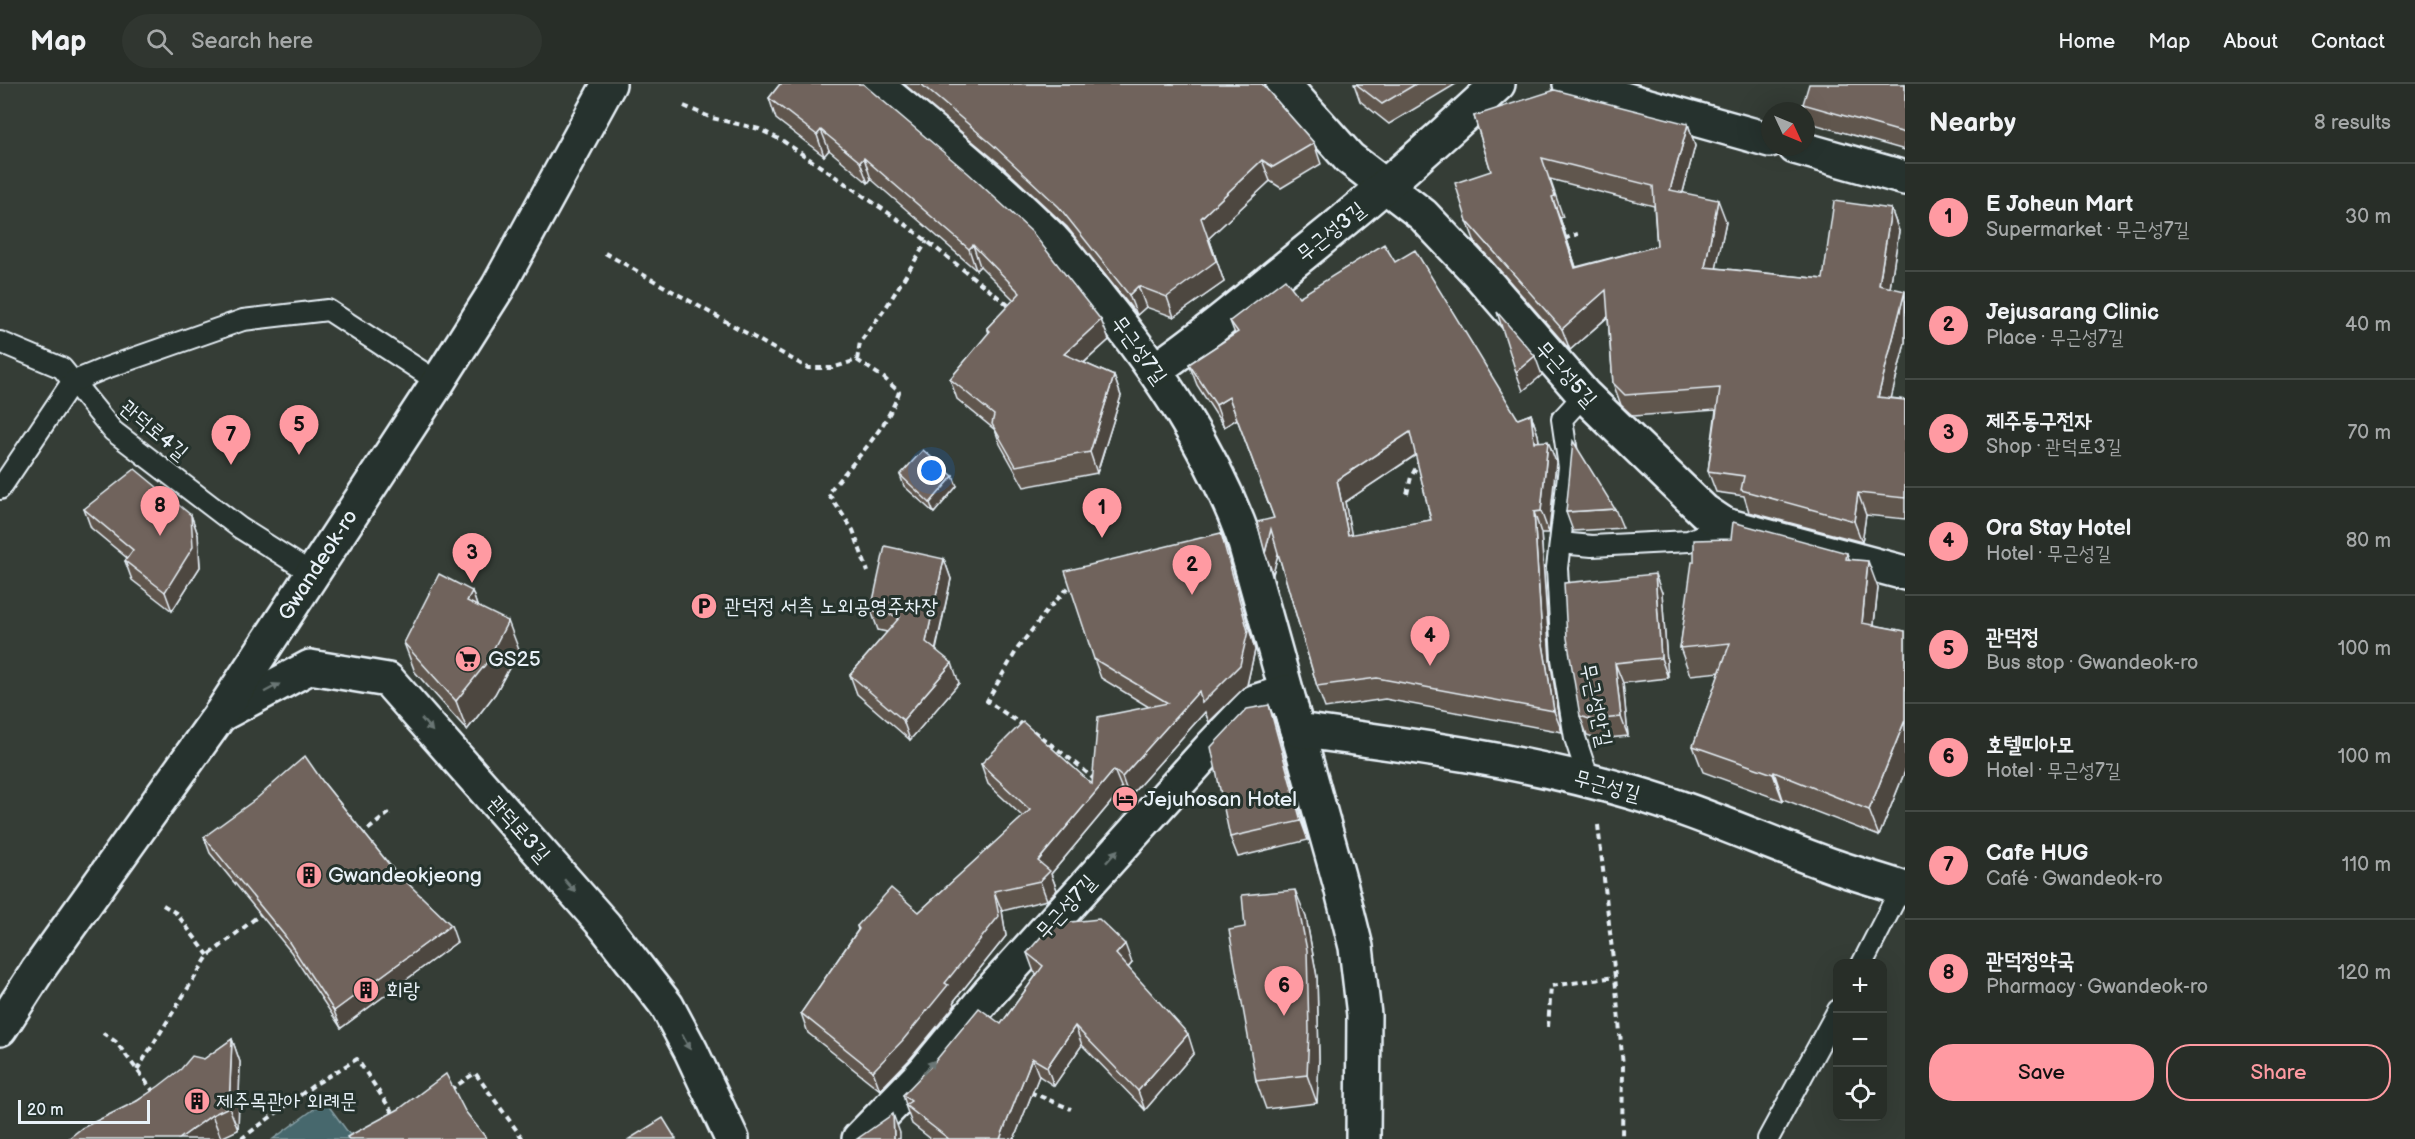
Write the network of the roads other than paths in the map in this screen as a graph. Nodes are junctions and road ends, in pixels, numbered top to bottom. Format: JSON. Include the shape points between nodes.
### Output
{"nodes":[{"id":1,"x":609,"y":84,"type":"edge"},
{"id":2,"x":875,"y":84,"type":"edge"},
{"id":3,"x":1283,"y":84,"type":"edge"},
{"id":4,"x":1498,"y":84,"type":"edge"},
{"id":5,"x":1570,"y":84,"type":"edge"},
{"id":6,"x":1761,"y":137,"type":"edge"},
{"id":7,"x":1815,"y":153,"type":"edge"},
{"id":8,"x":1905,"y":178,"type":"edge"},
{"id":9,"x":1386,"y":186,"type":"junction"},
{"id":10,"x":0,"y":342,"type":"edge"},
{"id":11,"x":1155,"y":370,"type":"junction"},
{"id":12,"x":72,"y":382,"type":"junction"},
{"id":13,"x":438,"y":382,"type":"junction"},
{"id":14,"x":1584,"y":395,"type":"junction"},
{"id":15,"x":0,"y":489,"type":"edge"},
{"id":16,"x":1725,"y":525,"type":"junction"},
{"id":17,"x":1560,"y":543,"type":"junction"},
{"id":18,"x":1905,"y":573,"type":"edge"},
{"id":19,"x":313,"y":574,"type":"junction"},
{"id":20,"x":1286,"y":692,"type":"junction"},
{"id":21,"x":220,"y":715,"type":"junction"},
{"id":22,"x":1297,"y":730,"type":"junction"},
{"id":23,"x":1589,"y":780,"type":"junction"},
{"id":24,"x":1904,"y":886,"type":"edge"},
{"id":25,"x":1864,"y":959,"type":"edge"},
{"id":26,"x":1836,"y":1013,"type":"edge"},
{"id":27,"x":0,"y":1029,"type":"edge"},
{"id":28,"x":732,"y":1139,"type":"edge"},
{"id":29,"x":859,"y":1139,"type":"edge"},
{"id":30,"x":1363,"y":1139,"type":"edge"},
{"id":31,"x":1768,"y":1139,"type":"edge"}],
"edges":[{"from":1,"to":13,"type":"street","name":"Gwandeok-ro","via":[[498,287]]},
{"from":2,"to":11,"type":"street","name":"무근성7길","via":[[973,164],[1054,242]]},
{"from":3,"to":9,"type":"street","name":"무근성5길","via":[[1349,158]]},
{"from":4,"to":9,"type":"street","name":"무근성3길"},
{"from":5,"to":6,"type":"street"},
{"from":7,"to":8,"type":"street"},
{"from":9,"to":11,"type":"street","name":"무근성3길"},
{"from":9,"to":14,"type":"street","name":"무근성5길","via":[[1424,215]]},
{"from":10,"to":12,"type":"lane","name":"관덕로4길","via":[[62,368]]},
{"from":11,"to":20,"type":"street","name":"무근성7길","via":[[1208,455],[1229,497]]},
{"from":12,"to":13,"type":"lane","via":[[243,320],[328,310]]},
{"from":12,"to":15,"type":"lane"},
{"from":12,"to":19,"type":"lane","name":"관덕로4길","via":[[113,431],[240,528]]},
{"from":13,"to":19,"type":"street","name":"Gwandeok-ro"},
{"from":14,"to":16,"type":"street","name":"무근성5길","via":[[1704,511]]},
{"from":14,"to":17,"type":"lane","name":"무근성안길","via":[[1562,419],[1569,467]]},
{"from":16,"to":17,"type":"lane","via":[[1689,541],[1592,546]]},
{"from":16,"to":18,"type":"street","name":"무근성5길"},
{"from":17,"to":23,"type":"lane","name":"무근성안길","via":[[1557,568],[1562,659],[1575,738]]},
{"from":19,"to":21,"type":"street","name":"Gwandeok-ro"},
{"from":20,"to":22,"type":"street","name":"무근성7길"},
{"from":29,"to":20,"type":"street","name":"무근성7길","one_way":true,"via":[[924,1072],[989,993],[1254,702]]},
{"from":21,"to":27,"type":"street","name":"Gwandeok-ro"},
{"from":21,"to":28,"type":"street","name":"관덕로3길","one_way":true,"via":[[310,667],[388,680],[605,926],[667,1006]]},
{"from":22,"to":23,"type":"street","name":"무근성길","via":[[1462,753]]},
{"from":22,"to":30,"type":"street","name":"무근성7길","via":[[1356,947],[1364,1015]]},
{"from":23,"to":24,"type":"street","name":"무근성길","via":[[1718,820],[1835,867]]},
{"from":24,"to":25,"type":"lane"},
{"from":26,"to":31,"type":"lane"}]}
